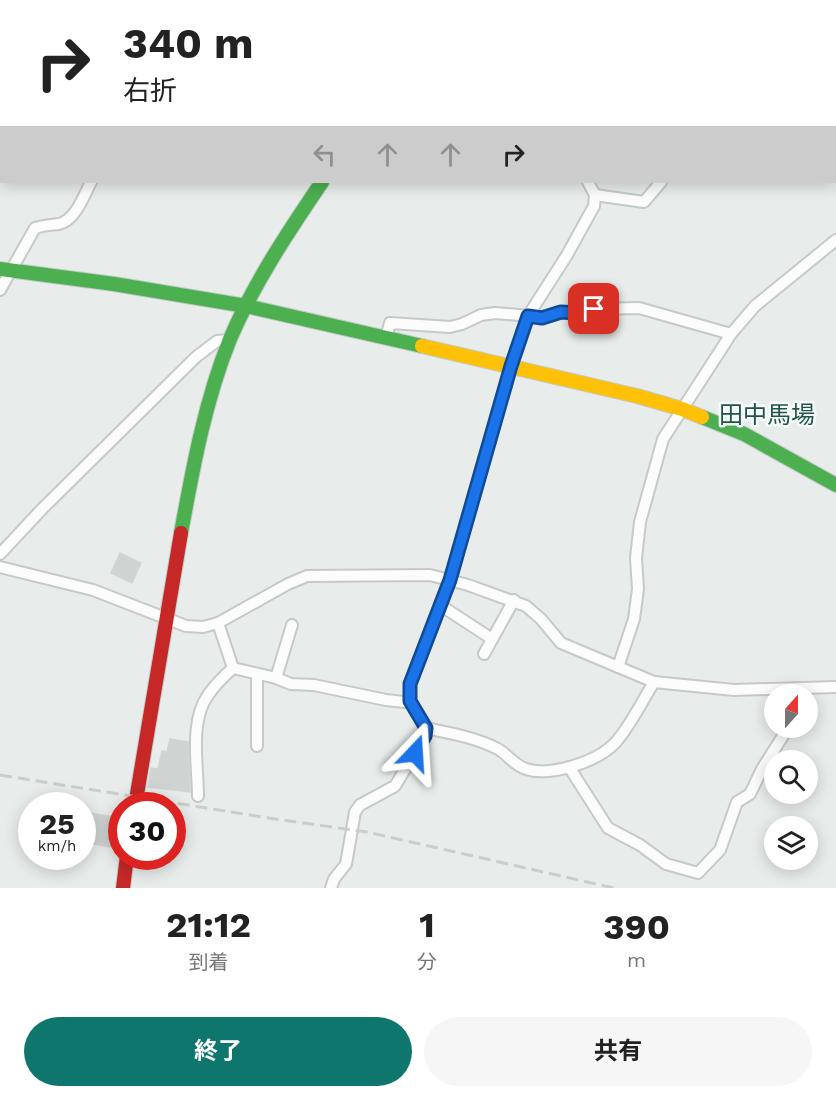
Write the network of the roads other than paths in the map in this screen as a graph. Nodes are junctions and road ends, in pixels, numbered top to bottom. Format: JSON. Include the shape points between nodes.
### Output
{"nodes":[{"id":1,"x":90,"y":183,"type":"edge"},
{"id":2,"x":321,"y":183,"type":"edge"},
{"id":3,"x":589,"y":183,"type":"edge"},
{"id":4,"x":660,"y":183,"type":"edge"},
{"id":5,"x":595,"y":195,"type":"junction"},
{"id":6,"x":836,"y":240,"type":"edge"},
{"id":7,"x":6,"y":270,"type":"edge"},
{"id":8,"x":0,"y":290,"type":"edge"},
{"id":9,"x":246,"y":306,"type":"junction"},
{"id":10,"x":528,"y":316,"type":"junction"},
{"id":11,"x":731,"y":334,"type":"junction"},
{"id":12,"x":386,"y":338,"type":"junction"},
{"id":13,"x":230,"y":340,"type":"junction"},
{"id":14,"x":511,"y":366,"type":"junction"},
{"id":15,"x":682,"y":410,"type":"junction"},
{"id":16,"x":836,"y":485,"type":"edge"},
{"id":17,"x":0,"y":554,"type":"edge"},
{"id":18,"x":0,"y":567,"type":"edge"},
{"id":19,"x":450,"y":580,"type":"junction"},
{"id":20,"x":514,"y":600,"type":"junction"},
{"id":21,"x":441,"y":605,"type":"junction"},
{"id":22,"x":165,"y":619,"type":"junction"},
{"id":23,"x":218,"y":622,"type":"junction"},
{"id":24,"x":292,"y":625,"type":"dead end"},
{"id":25,"x":492,"y":639,"type":"junction"},
{"id":26,"x":484,"y":654,"type":"dead end"},
{"id":27,"x":618,"y":667,"type":"junction"},
{"id":28,"x":233,"y":668,"type":"junction"},
{"id":29,"x":257,"y":674,"type":"junction"},
{"id":30,"x":276,"y":678,"type":"junction"},
{"id":31,"x":654,"y":682,"type":"junction"},
{"id":32,"x":836,"y":687,"type":"edge"},
{"id":33,"x":818,"y":689,"type":"edge"},
{"id":34,"x":764,"y":690,"type":"edge"},
{"id":35,"x":410,"y":701,"type":"junction"},
{"id":36,"x":426,"y":728,"type":"junction"},
{"id":37,"x":782,"y":738,"type":"edge"},
{"id":38,"x":257,"y":746,"type":"dead end"},
{"id":39,"x":569,"y":767,"type":"junction"},
{"id":40,"x":137,"y":792,"type":"edge"},
{"id":41,"x":198,"y":796,"type":"dead end"},
{"id":42,"x":125,"y":870,"type":"edge"},
{"id":43,"x":123,"y":888,"type":"edge"},
{"id":44,"x":332,"y":888,"type":"edge"}],
"edges":[{"from":1,"to":7,"type":"street","via":[[69,219],[35,228]]},
{"from":2,"to":9,"type":"street"},
{"from":3,"to":5,"type":"street"},
{"from":4,"to":5,"type":"street","via":[[644,202]]},
{"from":5,"to":10,"type":"street","via":[[586,223]]},
{"from":6,"to":11,"type":"street","via":[[755,306]]},
{"from":7,"to":8,"type":"street"},
{"from":7,"to":9,"type":"street"},
{"from":9,"to":12,"type":"street"},
{"from":9,"to":13,"type":"street"},
{"from":10,"to":11,"type":"street","via":[[542,318],[561,312],[639,308]]},
{"from":10,"to":12,"type":"street","via":[[495,313],[450,327],[390,323]]},
{"from":10,"to":14,"type":"street"},
{"from":11,"to":15,"type":"street"},
{"from":12,"to":14,"type":"street"},
{"from":13,"to":17,"type":"street","via":[[217,341],[196,357]]},
{"from":13,"to":22,"type":"street","via":[[197,447]]},
{"from":14,"to":15,"type":"street"},
{"from":14,"to":19,"type":"street"},
{"from":15,"to":16,"type":"street","via":[[744,434]]},
{"from":15,"to":27,"type":"street","via":[[663,439],[640,522],[638,589]]},
{"from":18,"to":22,"type":"street","via":[[93,590]]},
{"from":19,"to":20,"type":"street"},
{"from":19,"to":21,"type":"street"},
{"from":19,"to":23,"type":"street","via":[[430,575],[307,576]]},
{"from":20,"to":25,"type":"street"},
{"from":20,"to":27,"type":"street","via":[[541,619],[561,643]]},
{"from":21,"to":25,"type":"street"},
{"from":21,"to":35,"type":"street","via":[[410,684]]},
{"from":22,"to":23,"type":"street","via":[[202,627]]},
{"from":22,"to":40,"type":"street"},
{"from":23,"to":28,"type":"street"},
{"from":24,"to":30,"type":"street"},
{"from":25,"to":26,"type":"street"},
{"from":27,"to":31,"type":"street"},
{"from":28,"to":29,"type":"street"},
{"from":28,"to":41,"type":"street","via":[[207,696],[199,713]]},
{"from":29,"to":30,"type":"street"},
{"from":29,"to":38,"type":"street"},
{"from":30,"to":35,"type":"street","via":[[291,684]]},
{"from":31,"to":34,"type":"street"},
{"from":31,"to":39,"type":"street","via":[[616,742],[603,754]]},
{"from":32,"to":33,"type":"street"},
{"from":35,"to":36,"type":"street"},
{"from":36,"to":39,"type":"street","via":[[485,742],[525,769],[553,771]]},
{"from":36,"to":44,"type":"street","via":[[395,786],[360,805],[346,864]]},
{"from":37,"to":39,"type":"street","via":[[750,794],[737,802],[720,850],[698,873],[666,864],[608,828]]},
{"from":42,"to":43,"type":"street"}]}
